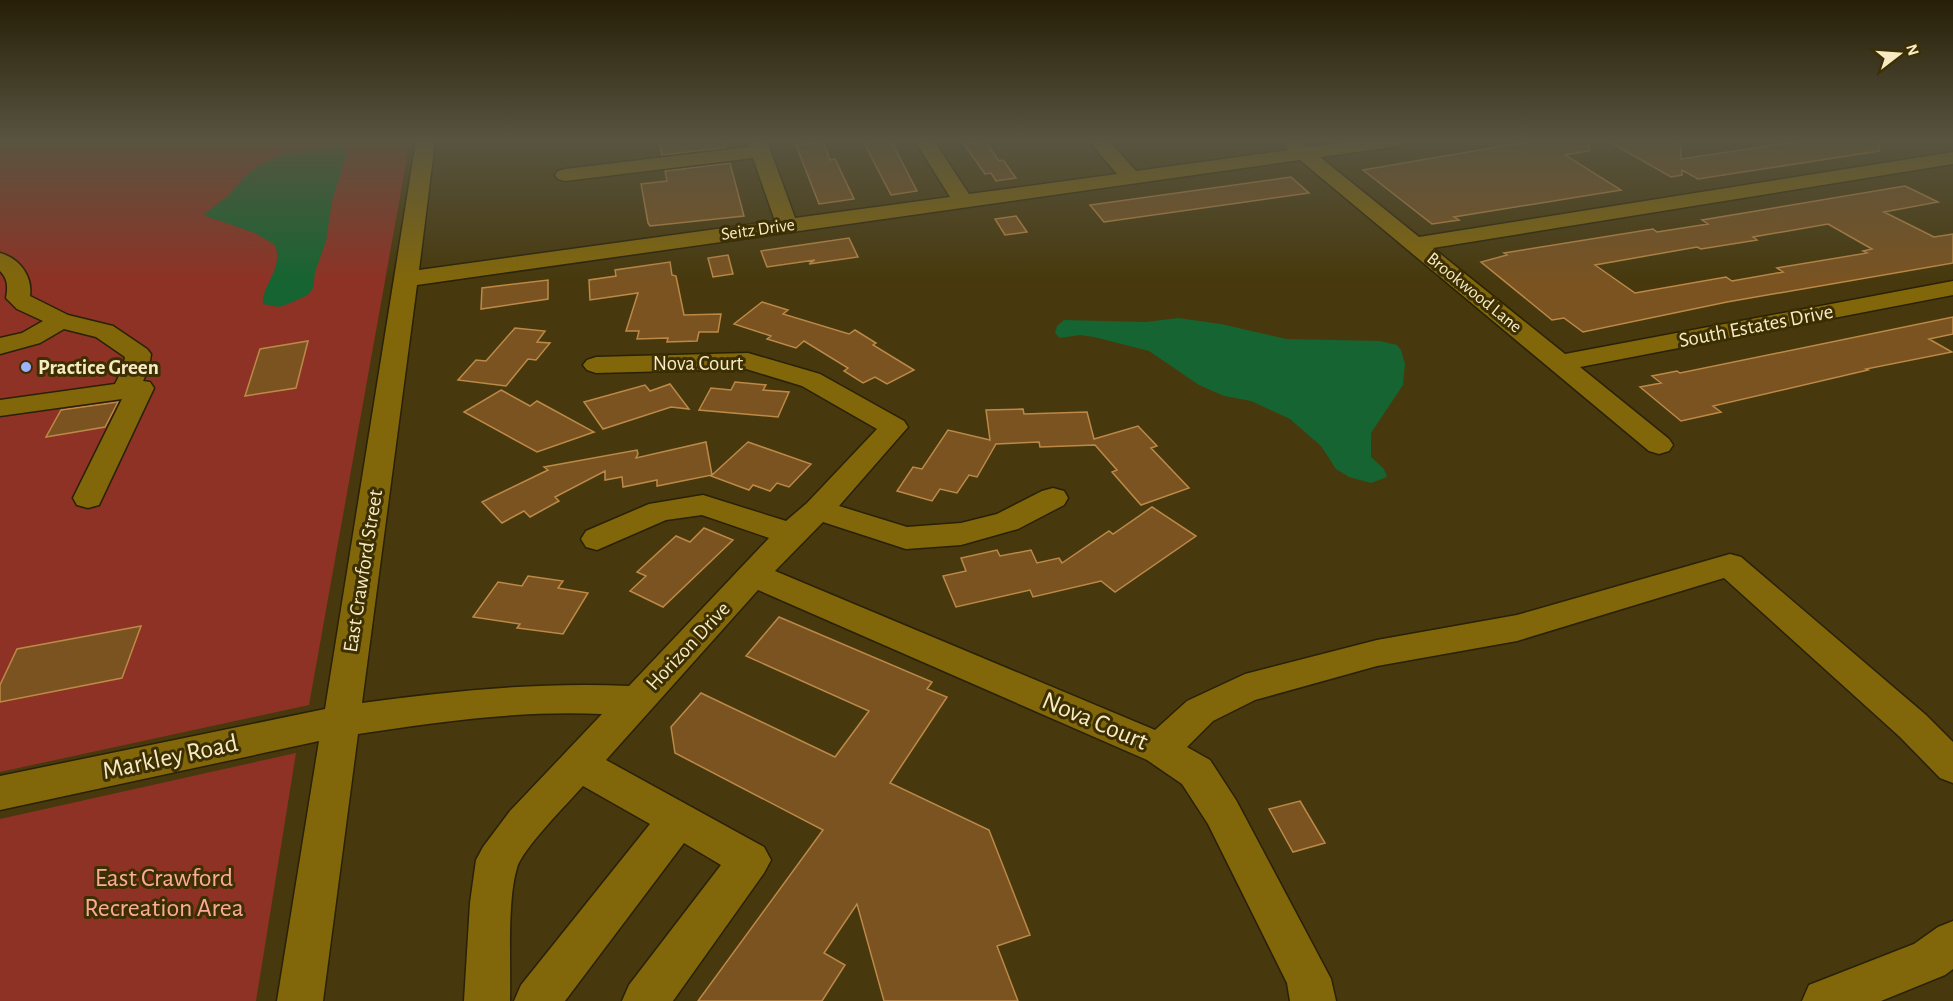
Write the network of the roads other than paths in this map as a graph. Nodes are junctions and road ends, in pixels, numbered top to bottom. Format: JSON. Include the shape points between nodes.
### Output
{"nodes":[{"id":1,"x":420,"y":188,"type":"edge"},
{"id":2,"x":774,"y":188,"type":"edge"},
{"id":3,"x":955,"y":188,"type":"edge"},
{"id":4,"x":1053,"y":188,"type":"edge"},
{"id":5,"x":1346,"y":188,"type":"edge"},
{"id":6,"x":1767,"y":188,"type":"edge"},
{"id":7,"x":963,"y":200,"type":"junction"},
{"id":8,"x":788,"y":226,"type":"junction"},
{"id":9,"x":1414,"y":244,"type":"junction"},
{"id":10,"x":0,"y":260,"type":"edge"},
{"id":11,"x":407,"y":279,"type":"junction"},
{"id":12,"x":1953,"y":288,"type":"edge"},
{"id":13,"x":60,"y":321,"type":"junction"},
{"id":14,"x":0,"y":346,"type":"edge"},
{"id":15,"x":1560,"y":363,"type":"junction"},
{"id":16,"x":596,"y":365,"type":"dead end"},
{"id":17,"x":125,"y":391,"type":"junction"},
{"id":18,"x":0,"y":408,"type":"edge"},
{"id":19,"x":894,"y":427,"type":"joint"},
{"id":20,"x":1659,"y":445,"type":"dead end"},
{"id":21,"x":88,"y":498,"type":"dead end"},
{"id":22,"x":1053,"y":498,"type":"dead end"},
{"id":23,"x":818,"y":510,"type":"junction"},
{"id":24,"x":791,"y":534,"type":"junction"},
{"id":25,"x":597,"y":539,"type":"dead end"},
{"id":26,"x":753,"y":575,"type":"junction"},
{"id":27,"x":637,"y":702,"type":"junction"},
{"id":28,"x":340,"y":720,"type":"junction"},
{"id":29,"x":1160,"y":749,"type":"junction"},
{"id":30,"x":579,"y":765,"type":"junction"},
{"id":31,"x":1953,"y":767,"type":"edge"},
{"id":32,"x":0,"y":793,"type":"edge"},
{"id":33,"x":678,"y":820,"type":"junction"},
{"id":34,"x":1953,"y":942,"type":"edge"},
{"id":35,"x":300,"y":1001,"type":"edge"},
{"id":36,"x":487,"y":1001,"type":"edge"},
{"id":37,"x":537,"y":1001,"type":"edge"},
{"id":38,"x":645,"y":1001,"type":"edge"},
{"id":39,"x":1313,"y":1001,"type":"edge"},
{"id":40,"x":1825,"y":1001,"type":"edge"}],
"edges":[{"from":1,"to":11,"type":"street","name":"East Crawford Street"},
{"from":2,"to":8,"type":"street"},
{"from":3,"to":7,"type":"street"},
{"from":4,"to":7,"type":"street","name":"Seitz Drive"},
{"from":5,"to":9,"type":"street","name":"Brookwood Lane"},
{"from":6,"to":9,"type":"street"},
{"from":7,"to":8,"type":"street","name":"Seitz Drive"},
{"from":8,"to":11,"type":"street","name":"Seitz Drive"},
{"from":9,"to":15,"type":"street","name":"Brookwood Lane"},
{"from":10,"to":13,"type":"street","via":[[18,277],[18,298]]},
{"from":11,"to":28,"type":"street","name":"East Crawford Street"},
{"from":12,"to":15,"type":"street","name":"South Estates Drive"},
{"from":13,"to":14,"type":"street","via":[[31,338]]},
{"from":13,"to":17,"type":"street","via":[[104,332],[138,354]]},
{"from":15,"to":20,"type":"street","name":"Brookwood Lane"},
{"from":16,"to":19,"type":"street","name":"Nova Court","via":[[748,361],[812,380]]},
{"from":17,"to":18,"type":"street"},
{"from":17,"to":21,"type":"street","via":[[141,388]]},
{"from":19,"to":23,"type":"street","name":"Horizon Drive"},
{"from":22,"to":23,"type":"street","via":[[1007,522],[962,534],[906,538]]},
{"from":23,"to":24,"type":"street","name":"Horizon Drive"},
{"from":24,"to":25,"type":"street","via":[[703,505],[660,511]]},
{"from":24,"to":26,"type":"street","name":"Horizon Drive"},
{"from":26,"to":27,"type":"street","name":"Horizon Drive"},
{"from":26,"to":29,"type":"street","name":"Nova Court"},
{"from":27,"to":28,"type":"street","name":"Horizon Drive","via":[[577,698],[447,706]]},
{"from":27,"to":30,"type":"street"},
{"from":28,"to":32,"type":"street","name":"Markley Road"},
{"from":28,"to":35,"type":"street","name":"East Crawford Street"},
{"from":29,"to":31,"type":"street","via":[[1200,711],[1245,688],[1377,652],[1517,628],[1730,565],[1913,726]]},
{"from":29,"to":39,"type":"street","name":"Nova Court","via":[[1196,772],[1222,812],[1309,979]]},
{"from":30,"to":33,"type":"street"},
{"from":30,"to":36,"type":"street","via":[[524,824],[497,860]]},
{"from":33,"to":37,"type":"street"},
{"from":33,"to":38,"type":"street","via":[[750,860]]},
{"from":34,"to":40,"type":"street","via":[[1929,960]]}]}
